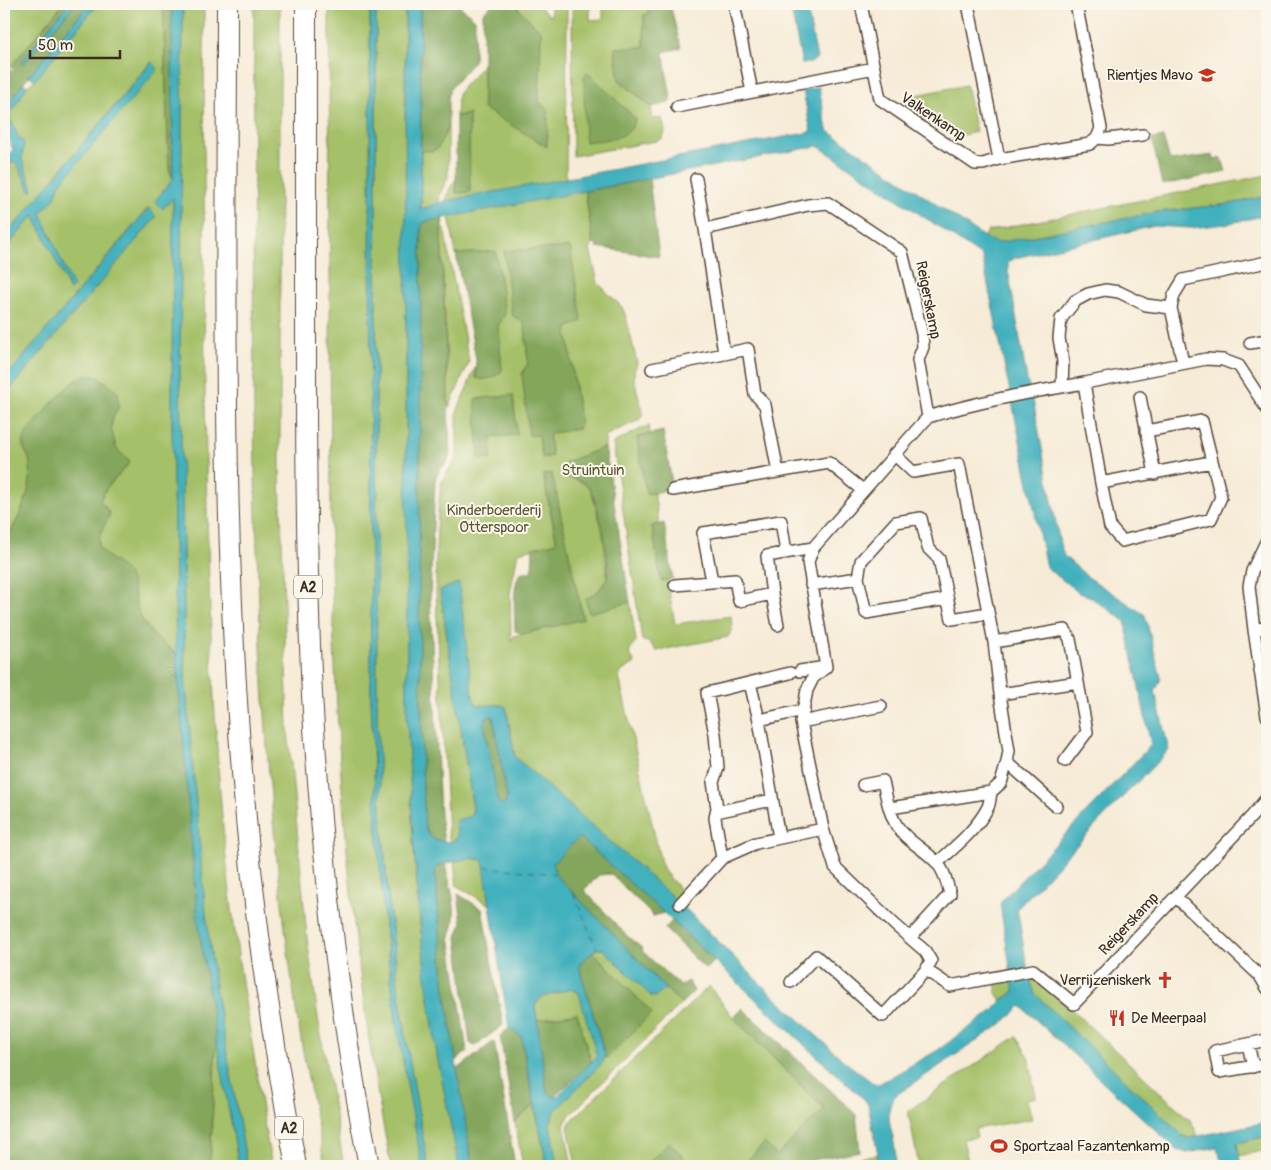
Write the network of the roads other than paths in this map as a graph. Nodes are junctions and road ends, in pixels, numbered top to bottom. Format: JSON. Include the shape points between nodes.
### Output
{"nodes":[{"id":1,"x":227,"y":4,"type":"edge"},
{"id":2,"x":306,"y":4,"type":"edge"},
{"id":3,"x":734,"y":4,"type":"edge"},
{"id":4,"x":860,"y":4,"type":"edge"},
{"id":5,"x":968,"y":4,"type":"edge"},
{"id":6,"x":1076,"y":4,"type":"edge"},
{"id":7,"x":874,"y":68,"type":"junction"},
{"id":8,"x":752,"y":92,"type":"junction"},
{"id":9,"x":677,"y":107,"type":"dead end"},
{"id":10,"x":1143,"y":135,"type":"dead end"},
{"id":11,"x":1097,"y":138,"type":"junction"},
{"id":12,"x":999,"y":159,"type":"junction"},
{"id":13,"x":696,"y":179,"type":"dead end"},
{"id":14,"x":705,"y":229,"type":"junction"},
{"id":15,"x":1267,"y":262,"type":"edge"},
{"id":16,"x":1171,"y":308,"type":"junction"},
{"id":17,"x":1267,"y":340,"type":"edge"},
{"id":18,"x":1250,"y":343,"type":"dead end"},
{"id":19,"x":724,"y":353,"type":"junction"},
{"id":20,"x":1183,"y":363,"type":"junction"},
{"id":21,"x":652,"y":369,"type":"dead end"},
{"id":22,"x":1084,"y":383,"type":"junction"},
{"id":23,"x":1062,"y":386,"type":"junction"},
{"id":24,"x":1140,"y":397,"type":"dead end"},
{"id":25,"x":1267,"y":409,"type":"edge"},
{"id":26,"x":928,"y":417,"type":"junction"},
{"id":27,"x":1146,"y":431,"type":"junction"},
{"id":28,"x":894,"y":454,"type":"junction"},
{"id":29,"x":1211,"y":462,"type":"junction"},
{"id":30,"x":778,"y":472,"type":"junction"},
{"id":31,"x":1155,"y":474,"type":"junction"},
{"id":32,"x":1100,"y":483,"type":"junction"},
{"id":33,"x":673,"y":490,"type":"dead end"},
{"id":34,"x":862,"y":490,"type":"junction"},
{"id":35,"x":1267,"y":540,"type":"edge"},
{"id":36,"x":813,"y":548,"type":"junction"},
{"id":37,"x":786,"y":552,"type":"junction"},
{"id":38,"x":858,"y":578,"type":"junction"},
{"id":39,"x":712,"y":581,"type":"junction"},
{"id":40,"x":675,"y":586,"type":"dead end"},
{"id":41,"x":811,"y":586,"type":"junction"},
{"id":42,"x":772,"y":594,"type":"junction"},
{"id":43,"x":947,"y":599,"type":"junction"},
{"id":44,"x":988,"y":613,"type":"junction"},
{"id":45,"x":778,"y":625,"type":"dead end"},
{"id":46,"x":1267,"y":627,"type":"edge"},
{"id":47,"x":1254,"y":630,"type":"junction"},
{"id":48,"x":994,"y":642,"type":"junction"},
{"id":49,"x":826,"y":667,"type":"junction"},
{"id":50,"x":1078,"y":682,"type":"junction"},
{"id":51,"x":750,"y":683,"type":"junction"},
{"id":52,"x":1000,"y":694,"type":"junction"},
{"id":53,"x":881,"y":706,"type":"dead end"},
{"id":54,"x":804,"y":710,"type":"junction"},
{"id":55,"x":1267,"y":716,"type":"edge"},
{"id":56,"x":759,"y":720,"type":"junction"},
{"id":57,"x":801,"y":722,"type":"junction"},
{"id":58,"x":1065,"y":761,"type":"dead end"},
{"id":59,"x":1007,"y":762,"type":"junction"},
{"id":60,"x":863,"y":785,"type":"dead end"},
{"id":61,"x":991,"y":792,"type":"junction"},
{"id":62,"x":1267,"y":798,"type":"edge"},
{"id":63,"x":772,"y":800,"type":"junction"},
{"id":64,"x":1056,"y":806,"type":"dead end"},
{"id":65,"x":890,"y":808,"type":"junction"},
{"id":66,"x":716,"y":812,"type":"junction"},
{"id":67,"x":824,"y":829,"type":"junction"},
{"id":68,"x":779,"y":838,"type":"junction"},
{"id":69,"x":722,"y":858,"type":"junction"},
{"id":70,"x":937,"y":863,"type":"junction"},
{"id":71,"x":1176,"y":897,"type":"junction"},
{"id":72,"x":680,"y":904,"type":"dead end"},
{"id":73,"x":910,"y":938,"type":"junction"},
{"id":74,"x":926,"y":970,"type":"junction"},
{"id":75,"x":791,"y":982,"type":"dead end"},
{"id":76,"x":1267,"y":988,"type":"edge"},
{"id":77,"x":1267,"y":1040,"type":"edge"},
{"id":78,"x":1248,"y":1044,"type":"junction"},
{"id":79,"x":1267,"y":1064,"type":"edge"},
{"id":80,"x":1253,"y":1067,"type":"junction"},
{"id":81,"x":296,"y":1166,"type":"edge"},
{"id":82,"x":369,"y":1166,"type":"edge"}],
"edges":[{"from":1,"to":81,"type":"highway","number":"A2","via":[[227,410],[234,652],[251,869],[272,1029]]},
{"from":2,"to":82,"type":"highway","number":"A2","via":[[306,455],[312,698],[330,912]]},
{"from":3,"to":8,"type":"street"},
{"from":4,"to":7,"type":"street","name":"Valkenkamp"},
{"from":5,"to":12,"type":"street"},
{"from":6,"to":11,"type":"street","via":[[1101,128]]},
{"from":7,"to":8,"type":"street"},
{"from":7,"to":12,"type":"street","name":"Valkenkamp","via":[[880,99],[976,164]]},
{"from":8,"to":9,"type":"street"},
{"from":10,"to":11,"type":"street","name":"Valkenkamp"},
{"from":11,"to":12,"type":"street","name":"Valkenkamp","via":[[1090,144]]},
{"from":13,"to":14,"type":"street"},
{"from":14,"to":19,"type":"street"},
{"from":14,"to":26,"type":"street","name":"Reigerskamp","via":[[828,203],[902,252],[922,334],[923,347],[918,360]]},
{"from":15,"to":16,"type":"street","via":[[1183,280]]},
{"from":16,"to":20,"type":"street"},
{"from":16,"to":23,"type":"street","via":[[1146,305],[1119,292],[1105,290],[1075,301],[1060,319]]},
{"from":17,"to":18,"type":"street"},
{"from":19,"to":21,"type":"street"},
{"from":19,"to":30,"type":"street","via":[[748,349],[754,394],[765,406]]},
{"from":20,"to":22,"type":"street"},
{"from":20,"to":25,"type":"street","via":[[1206,359],[1223,360],[1239,366]]},
{"from":22,"to":23,"type":"street"},
{"from":22,"to":32,"type":"street"},
{"from":23,"to":26,"type":"street"},
{"from":24,"to":27,"type":"street"},
{"from":26,"to":28,"type":"street"},
{"from":27,"to":29,"type":"street","via":[[1202,421]]},
{"from":27,"to":31,"type":"street"},
{"from":28,"to":34,"type":"street"},
{"from":28,"to":44,"type":"street","via":[[913,472],[959,464]]},
{"from":29,"to":31,"type":"street"},
{"from":29,"to":32,"type":"street","via":[[1221,497],[1211,519],[1122,541],[1110,527]]},
{"from":30,"to":33,"type":"street"},
{"from":30,"to":34,"type":"street","via":[[829,463]]},
{"from":31,"to":32,"type":"street"},
{"from":34,"to":36,"type":"street"},
{"from":35,"to":47,"type":"street","via":[[1252,570],[1249,586]]},
{"from":36,"to":37,"type":"street"},
{"from":36,"to":41,"type":"street","via":[[808,562]]},
{"from":37,"to":39,"type":"street","via":[[781,522],[704,533]]},
{"from":37,"to":42,"type":"street","via":[[767,556]]},
{"from":38,"to":41,"type":"street"},
{"from":38,"to":43,"type":"street","via":[[866,613]]},
{"from":38,"to":43,"type":"street","via":[[861,560],[896,522],[921,518],[928,548],[939,558]]},
{"from":39,"to":40,"type":"street"},
{"from":39,"to":42,"type":"street","via":[[735,580],[740,600]]},
{"from":41,"to":49,"type":"street"},
{"from":42,"to":45,"type":"street"},
{"from":43,"to":44,"type":"street","via":[[952,619]]},
{"from":44,"to":48,"type":"street"},
{"from":46,"to":47,"type":"street"},
{"from":47,"to":55,"type":"street"},
{"from":48,"to":50,"type":"street","via":[[1065,630],[1070,639]]},
{"from":48,"to":52,"type":"street"},
{"from":49,"to":51,"type":"street"},
{"from":49,"to":54,"type":"street","via":[[807,690]]},
{"from":50,"to":52,"type":"street"},
{"from":50,"to":58,"type":"street","via":[[1086,732]]},
{"from":51,"to":56,"type":"street"},
{"from":51,"to":66,"type":"street","via":[[707,693],[718,768],[712,782]]},
{"from":52,"to":59,"type":"street","via":[[1009,751]]},
{"from":53,"to":57,"type":"street"},
{"from":54,"to":56,"type":"street"},
{"from":54,"to":57,"type":"street"},
{"from":56,"to":63,"type":"street"},
{"from":57,"to":67,"type":"street"},
{"from":59,"to":61,"type":"street","via":[[1001,784]]},
{"from":59,"to":64,"type":"street"},
{"from":60,"to":65,"type":"street","via":[[884,782]]},
{"from":61,"to":65,"type":"street"},
{"from":61,"to":70,"type":"street","via":[[988,806],[979,820]]},
{"from":62,"to":71,"type":"street","name":"Reigerskamp"},
{"from":63,"to":66,"type":"street"},
{"from":63,"to":68,"type":"street"},
{"from":65,"to":70,"type":"street","via":[[897,826]]},
{"from":66,"to":69,"type":"street"},
{"from":67,"to":68,"type":"street"},
{"from":67,"to":73,"type":"street","via":[[835,867]]},
{"from":68,"to":69,"type":"street"},
{"from":69,"to":72,"type":"street"},
{"from":70,"to":73,"type":"street","via":[[950,894]]},
{"from":71,"to":74,"type":"street","name":"Reigerskamp","via":[[1074,1004],[1033,970],[950,986]]},
{"from":71,"to":76,"type":"street","name":"Reigerskamp","via":[[1260,976]]},
{"from":73,"to":74,"type":"street","via":[[925,951],[930,961]]},
{"from":74,"to":75,"type":"street","via":[[883,1016],[816,956]]},
{"from":77,"to":78,"type":"street"},
{"from":78,"to":80,"type":"street"},
{"from":78,"to":80,"type":"street","via":[[1215,1051],[1219,1072]]},
{"from":79,"to":80,"type":"street"}]}
